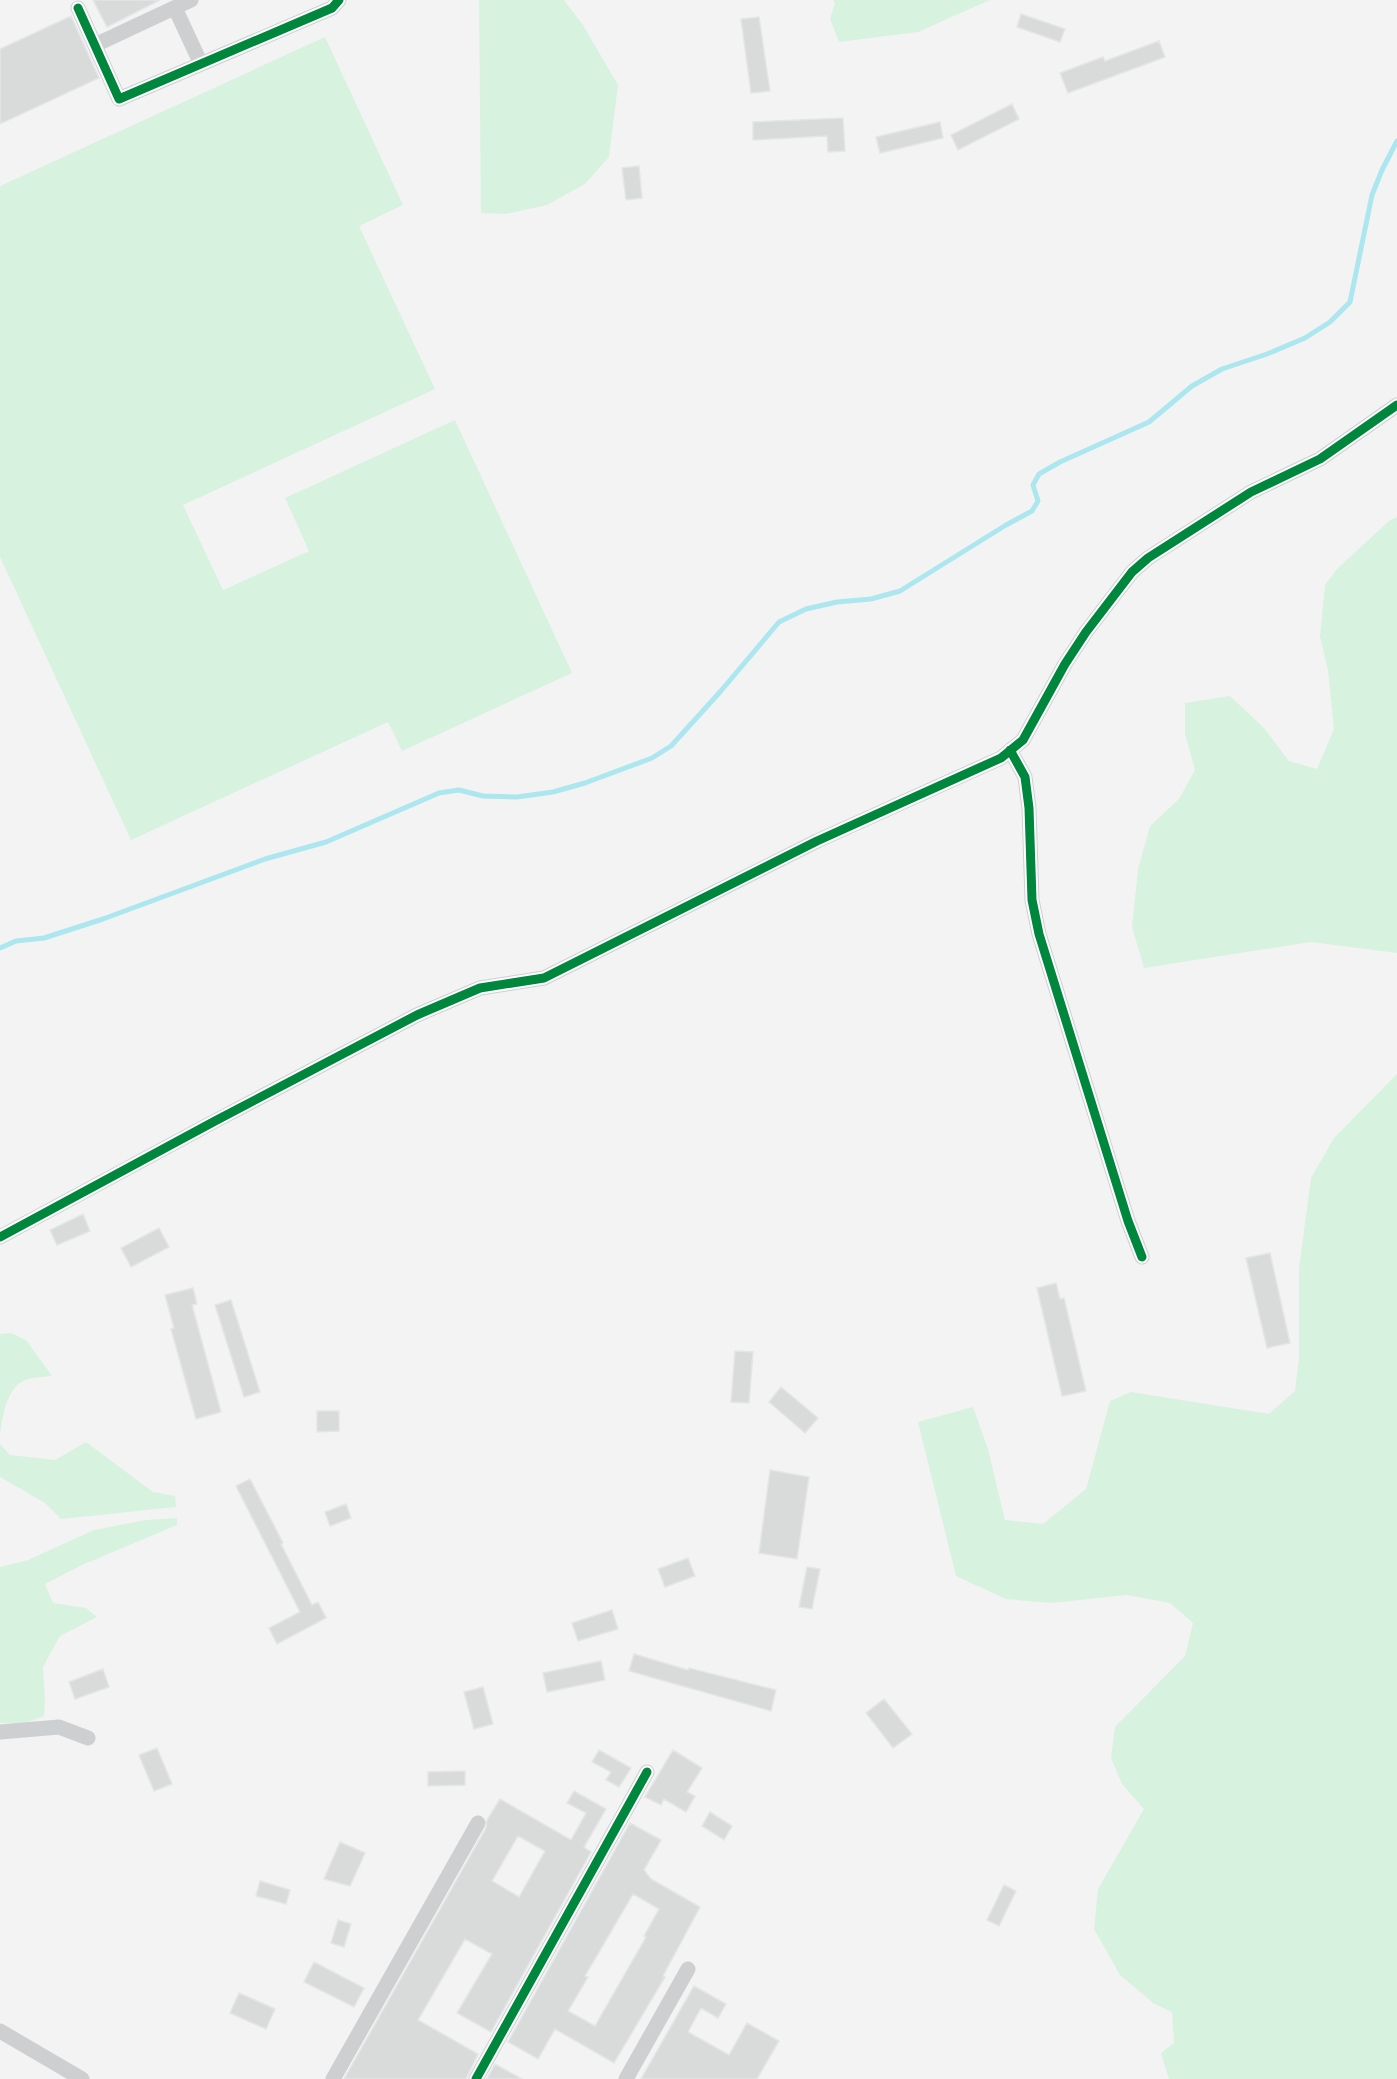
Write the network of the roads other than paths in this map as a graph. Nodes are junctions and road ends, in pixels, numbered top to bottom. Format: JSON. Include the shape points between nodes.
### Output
{"nodes":[{"id":1,"x":191,"y":0,"type":"edge"},
{"id":2,"x":339,"y":0,"type":"edge"},
{"id":3,"x":78,"y":8,"type":"dead end"},
{"id":4,"x":176,"y":8,"type":"junction"},
{"id":5,"x":95,"y":45,"type":"junction"},
{"id":6,"x":201,"y":64,"type":"junction"},
{"id":7,"x":1397,"y":405,"type":"edge"},
{"id":8,"x":1010,"y":750,"type":"junction"},
{"id":9,"x":0,"y":1236,"type":"edge"},
{"id":10,"x":1142,"y":1257,"type":"dead end"},
{"id":11,"x":0,"y":1732,"type":"edge"},
{"id":12,"x":88,"y":1738,"type":"dead end"},
{"id":13,"x":647,"y":1772,"type":"dead end"},
{"id":14,"x":478,"y":1823,"type":"dead end"},
{"id":15,"x":688,"y":1969,"type":"dead end"},
{"id":16,"x":0,"y":2031,"type":"edge"},
{"id":17,"x":82,"y":2079,"type":"edge"},
{"id":18,"x":333,"y":2079,"type":"edge"},
{"id":19,"x":476,"y":2079,"type":"edge"},
{"id":20,"x":626,"y":2079,"type":"edge"}],
"edges":[{"from":1,"to":4,"type":"street"},
{"from":2,"to":6,"type":"street","via":[[332,8]]},
{"from":3,"to":5,"type":"street"},
{"from":4,"to":5,"type":"street"},
{"from":4,"to":6,"type":"street"},
{"from":5,"to":6,"type":"street","via":[[119,99]]},
{"from":7,"to":8,"type":"street","via":[[1320,459],[1251,492],[1148,558],[1086,632],[1023,740]]},
{"from":8,"to":9,"type":"street","via":[[1001,758],[817,841],[544,978],[480,988],[417,1015]]},
{"from":8,"to":10,"type":"street","via":[[1025,777],[1032,900],[1039,934]]},
{"from":11,"to":12,"type":"street","via":[[59,1727]]},
{"from":13,"to":19,"type":"street"},
{"from":14,"to":18,"type":"street"},
{"from":15,"to":20,"type":"street"},
{"from":16,"to":17,"type":"street"}]}
